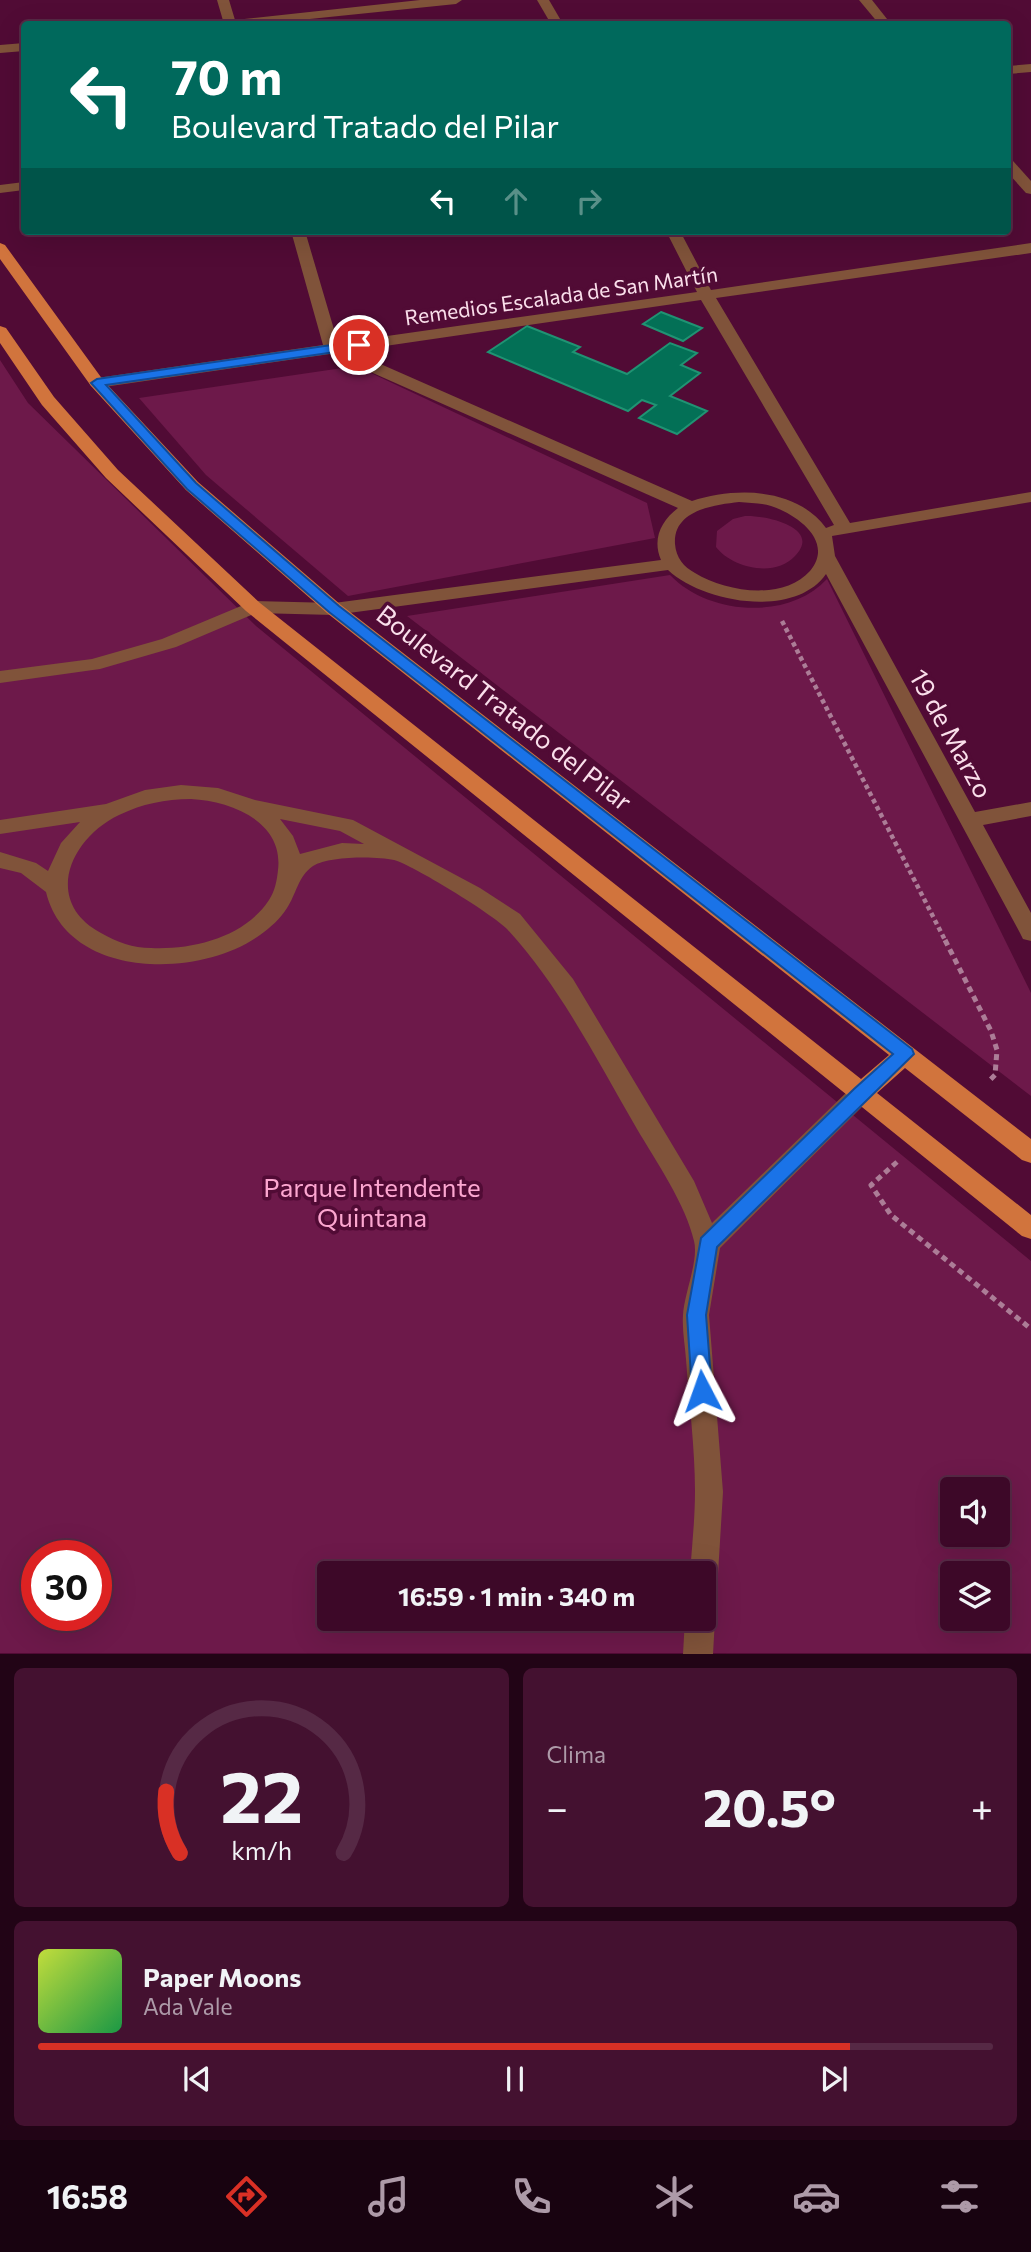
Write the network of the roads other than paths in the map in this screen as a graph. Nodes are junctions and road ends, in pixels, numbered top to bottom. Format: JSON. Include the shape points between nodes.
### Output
{"nodes":[{"id":1,"x":223,"y":0,"type":"edge"},
{"id":2,"x":456,"y":0,"type":"edge"},
{"id":3,"x":543,"y":0,"type":"edge"},
{"id":4,"x":865,"y":0,"type":"edge"},
{"id":5,"x":229,"y":21,"type":"edge"},
{"id":6,"x":258,"y":21,"type":"edge"},
{"id":7,"x":555,"y":21,"type":"edge"},
{"id":8,"x":883,"y":21,"type":"edge"},
{"id":9,"x":21,"y":47,"type":"edge"},
{"id":10,"x":0,"y":49,"type":"edge"},
{"id":11,"x":1031,"y":68,"type":"edge"},
{"id":12,"x":1011,"y":70,"type":"edge"},
{"id":13,"x":1011,"y":167,"type":"edge"},
{"id":14,"x":21,"y":186,"type":"edge"},
{"id":15,"x":0,"y":189,"type":"edge"},
{"id":16,"x":1031,"y":190,"type":"edge"},
{"id":17,"x":299,"y":235,"type":"edge"},
{"id":18,"x":675,"y":235,"type":"edge"},
{"id":19,"x":0,"y":248,"type":"edge"},
{"id":20,"x":1031,"y":248,"type":"edge"},
{"id":21,"x":706,"y":295,"type":"junction"},
{"id":22,"x":0,"y":331,"type":"edge"},
{"id":23,"x":332,"y":349,"type":"junction"},
{"id":24,"x":97,"y":383,"type":"junction"},
{"id":25,"x":1031,"y":497,"type":"edge"},
{"id":26,"x":691,"y":507,"type":"junction"},
{"id":27,"x":845,"y":529,"type":"junction"},
{"id":28,"x":823,"y":533,"type":"junction"},
{"id":29,"x":827,"y":558,"type":"junction"},
{"id":30,"x":672,"y":564,"type":"junction"},
{"id":31,"x":253,"y":607,"type":"junction"},
{"id":32,"x":334,"y":609,"type":"junction"},
{"id":33,"x":0,"y":677,"type":"edge"},
{"id":34,"x":251,"y":806,"type":"junction"},
{"id":35,"x":112,"y":809,"type":"junction"},
{"id":36,"x":1031,"y":809,"type":"edge"},
{"id":37,"x":970,"y":820,"type":"junction"},
{"id":38,"x":0,"y":827,"type":"edge"},
{"id":39,"x":398,"y":853,"type":"junction"},
{"id":40,"x":0,"y":860,"type":"edge"},
{"id":41,"x":291,"y":877,"type":"junction"},
{"id":42,"x":57,"y":889,"type":"junction"},
{"id":43,"x":1031,"y":933,"type":"edge"},
{"id":44,"x":905,"y":1054,"type":"junction"},
{"id":45,"x":860,"y":1094,"type":"junction"},
{"id":46,"x":1031,"y":1153,"type":"edge"},
{"id":47,"x":1031,"y":1229,"type":"edge"},
{"id":48,"x":708,"y":1243,"type":"junction"},
{"id":49,"x":705,"y":1561,"type":"edge"},
{"id":50,"x":699,"y":1631,"type":"edge"},
{"id":51,"x":698,"y":1654,"type":"edge"}],
"edges":[{"from":1,"to":5,"type":"street"},
{"from":2,"to":6,"type":"street"},
{"from":3,"to":7,"type":"street"},
{"from":4,"to":8,"type":"street"},
{"from":9,"to":10,"type":"street"},
{"from":11,"to":12,"type":"street"},
{"from":13,"to":16,"type":"street"},
{"from":14,"to":15,"type":"street"},
{"from":17,"to":23,"type":"street"},
{"from":18,"to":21,"type":"street"},
{"from":19,"to":24,"type":"main road","name":"Boulevard Tratado del Pilar"},
{"from":20,"to":21,"type":"street","name":"Remedios Escalada de San Martín"},
{"from":21,"to":23,"type":"street","name":"Remedios Escalada de San Martín"},
{"from":21,"to":27,"type":"street"},
{"from":22,"to":31,"type":"main road","via":[[48,401],[112,474]]},
{"from":23,"to":24,"type":"street","name":"Remedios Escalada de San Martín"},
{"from":23,"to":26,"type":"street"},
{"from":24,"to":32,"type":"main road","name":"Boulevard Tratado del Pilar","via":[[191,486]]},
{"from":25,"to":27,"type":"street"},
{"from":26,"to":28,"type":"street","via":[[739,497],[766,499],[790,507]]},
{"from":26,"to":30,"type":"street","via":[[673,520],[665,536]]},
{"from":27,"to":28,"type":"street"},
{"from":28,"to":29,"type":"street"},
{"from":29,"to":30,"type":"street","via":[[809,581],[768,594],[747,595],[718,591],[689,579]]},
{"from":29,"to":37,"type":"street","name":"19 de Marzo"},
{"from":30,"to":32,"type":"street"},
{"from":31,"to":32,"type":"street"},
{"from":31,"to":33,"type":"street","via":[[169,643],[93,665]]},
{"from":31,"to":45,"type":"main road"},
{"from":32,"to":44,"type":"main road","name":"Boulevard Tratado del Pilar"},
{"from":34,"to":35,"type":"street","via":[[220,795],[184,792],[147,797]]},
{"from":34,"to":39,"type":"street","via":[[346,825]]},
{"from":34,"to":41,"type":"street","via":[[276,825],[290,849]]},
{"from":35,"to":38,"type":"street"},
{"from":35,"to":42,"type":"street","via":[[70,845],[59,867]]},
{"from":36,"to":37,"type":"street"},
{"from":37,"to":43,"type":"street","name":"19 de Marzo"},
{"from":39,"to":41,"type":"street","via":[[342,850],[306,860]]},
{"from":39,"to":48,"type":"street","via":[[512,920],[565,985],[685,1188]]},
{"from":40,"to":42,"type":"street","via":[[28,868]]},
{"from":41,"to":42,"type":"street","via":[[279,903],[257,927],[226,945],[190,956],[151,958],[114,951],[85,936],[66,915]]},
{"from":44,"to":45,"type":"main road"},
{"from":44,"to":46,"type":"main road","name":"Boulevard Tratado del Pilar"},
{"from":45,"to":47,"type":"main road"},
{"from":45,"to":48,"type":"street"},
{"from":48,"to":49,"type":"street","via":[[696,1315],[709,1492]]},
{"from":50,"to":51,"type":"street"}]}
